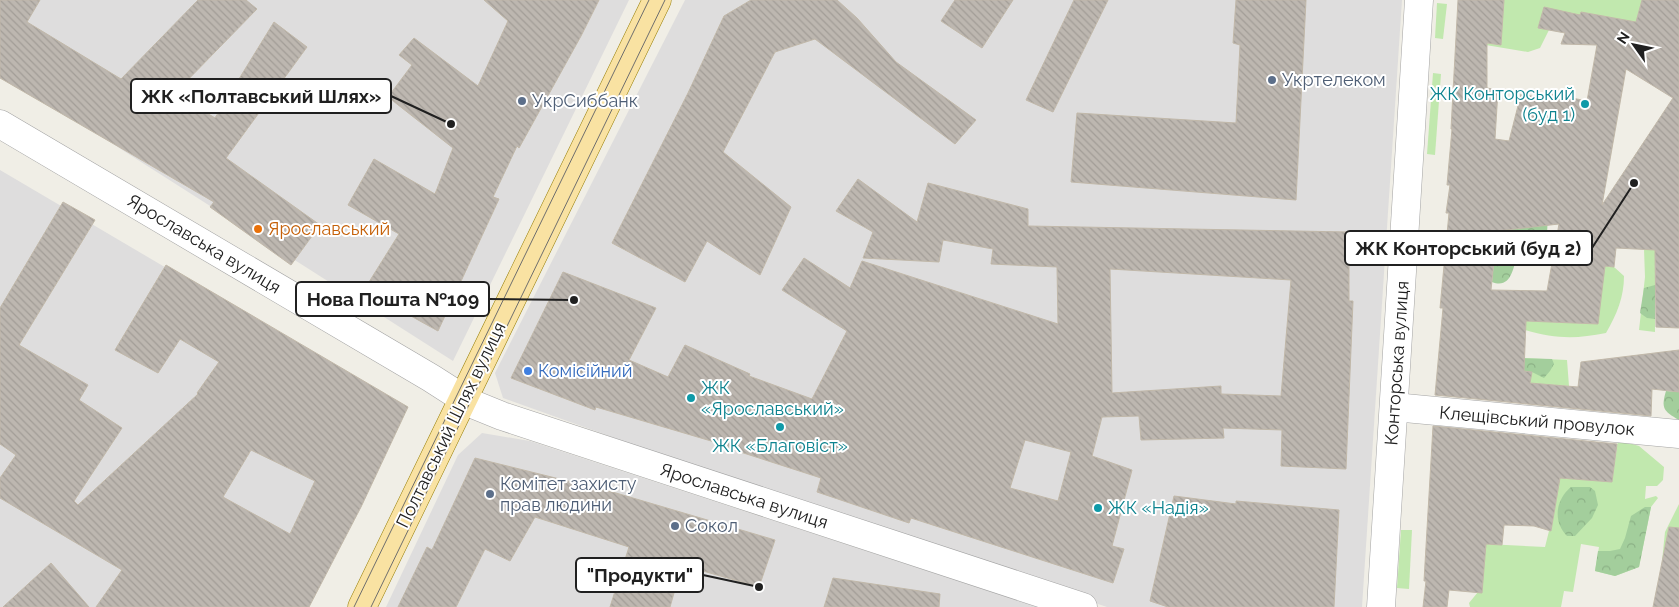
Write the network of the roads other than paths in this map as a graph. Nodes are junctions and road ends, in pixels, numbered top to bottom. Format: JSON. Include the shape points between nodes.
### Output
{"nodes":[{"id":1,"x":657,"y":0,"type":"edge"},
{"id":2,"x":1419,"y":0,"type":"edge"},
{"id":3,"x":0,"y":124,"type":"edge"},
{"id":4,"x":464,"y":398,"type":"junction"},
{"id":5,"x":1394,"y":407,"type":"junction"},
{"id":6,"x":1679,"y":434,"type":"edge"},
{"id":7,"x":362,"y":607,"type":"edge"},
{"id":8,"x":1083,"y":607,"type":"edge"},
{"id":9,"x":1381,"y":607,"type":"edge"}],
"edges":[{"from":1,"to":4,"type":"main road","name":"Полтавський Шлях вулиця"},
{"from":2,"to":5,"type":"street","name":"Конторська вулиця"},
{"from":3,"to":4,"type":"street","name":"Ярославська вулиця"},
{"from":4,"to":7,"type":"main road","name":"Полтавський Шлях вулиця"},
{"from":4,"to":8,"type":"street","name":"Ярославська вулиця","via":[[502,416]]},
{"from":5,"to":6,"type":"street","name":"Клещівський провулок"},
{"from":5,"to":9,"type":"street","name":"Конторська вулиця"}]}
